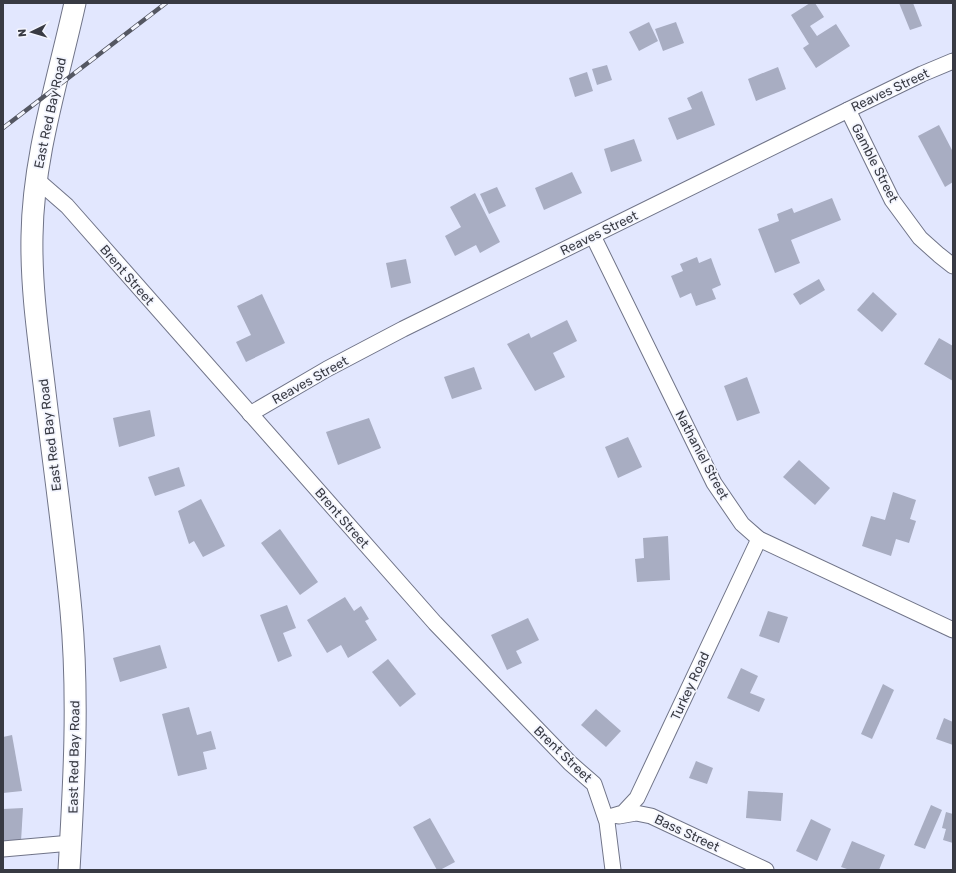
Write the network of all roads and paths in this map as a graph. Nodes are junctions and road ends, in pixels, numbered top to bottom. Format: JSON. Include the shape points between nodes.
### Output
{"nodes":[{"id":1,"x":74,"y":3,"type":"edge"},
{"id":2,"x":953,"y":61,"type":"edge"},
{"id":3,"x":848,"y":110,"type":"junction"},
{"id":4,"x":36,"y":179,"type":"junction"},
{"id":5,"x":594,"y":236,"type":"junction"},
{"id":6,"x":953,"y":266,"type":"edge"},
{"id":7,"x":250,"y":414,"type":"junction"},
{"id":8,"x":759,"y":539,"type":"junction"},
{"id":9,"x":953,"y":630,"type":"edge"},
{"id":10,"x":606,"y":818,"type":"junction"},
{"id":11,"x":71,"y":843,"type":"junction"},
{"id":12,"x":3,"y":849,"type":"edge"},
{"id":13,"x":69,"y":870,"type":"edge"},
{"id":14,"x":613,"y":870,"type":"edge"},
{"id":15,"x":766,"y":870,"type":"edge"}],
"edges":[{"from":1,"to":4,"type":"street","name":"East Red Bay Road"},
{"from":2,"to":3,"type":"street","name":"Reaves Street"},
{"from":3,"to":5,"type":"street","name":"Reaves Street"},
{"from":3,"to":6,"type":"street","name":"Gamble Street","via":[[892,200],[920,238]]},
{"from":4,"to":7,"type":"street","name":"Brent Street","via":[[67,206]]},
{"from":4,"to":11,"type":"street","name":"East Red Bay Road","via":[[32,237],[34,299],[71,610],[75,666]]},
{"from":5,"to":7,"type":"street","name":"Reaves Street","via":[[327,369]]},
{"from":5,"to":8,"type":"street","name":"Nathaniel Street","via":[[714,483],[742,524]]},
{"from":7,"to":10,"type":"street","name":"Brent Street","via":[[435,623],[570,763],[594,784]]},
{"from":8,"to":9,"type":"street","name":"Nathaniel Street"},
{"from":8,"to":10,"type":"street","name":"Turkey Road","via":[[637,798],[623,813]]},
{"from":10,"to":14,"type":"street","name":"Brent Street"},
{"from":10,"to":15,"type":"street","name":"Bass Street","via":[[636,813],[650,816]]},
{"from":11,"to":12,"type":"street"},
{"from":11,"to":13,"type":"street","name":"East Red Bay Road"}]}
